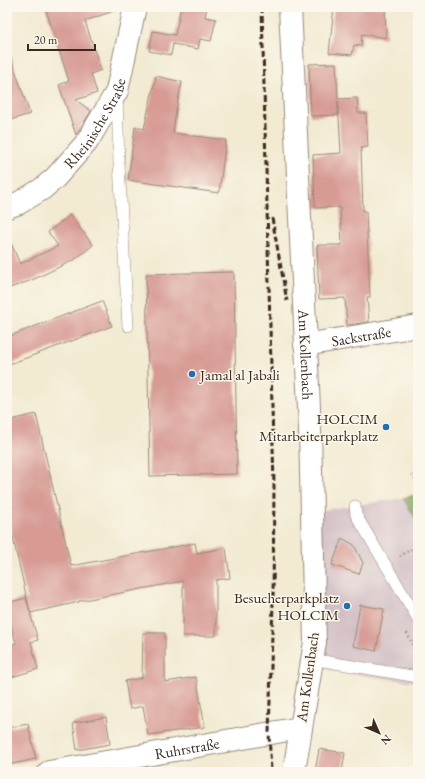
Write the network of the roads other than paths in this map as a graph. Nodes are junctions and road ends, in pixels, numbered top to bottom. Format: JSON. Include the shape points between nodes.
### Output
{"nodes":[{"id":1,"x":135,"y":7,"type":"edge"},
{"id":2,"x":290,"y":7,"type":"edge"},
{"id":3,"x":117,"y":91,"type":"junction"},
{"id":4,"x":7,"y":207,"type":"edge"},
{"id":5,"x":128,"y":326,"type":"dead end"},
{"id":6,"x":418,"y":326,"type":"edge"},
{"id":7,"x":305,"y":345,"type":"junction"},
{"id":8,"x":355,"y":506,"type":"dead end"},
{"id":9,"x":418,"y":619,"type":"edge"},
{"id":10,"x":311,"y":660,"type":"junction"},
{"id":11,"x":418,"y":677,"type":"edge"},
{"id":12,"x":300,"y":728,"type":"junction"},
{"id":13,"x":49,"y":772,"type":"edge"},
{"id":14,"x":294,"y":772,"type":"edge"}],
"edges":[{"from":1,"to":3,"type":"street","name":"Rheinische Straße"},
{"from":2,"to":7,"type":"street","name":"Am Kollenbach"},
{"from":3,"to":4,"type":"street","name":"Rheinische Straße","via":[[87,142],[55,178],[19,203]]},
{"from":3,"to":5,"type":"lane"},
{"from":6,"to":7,"type":"street","name":"Sackstraße"},
{"from":7,"to":10,"type":"street","name":"Am Kollenbach","via":[[310,429],[315,642]]},
{"from":8,"to":9,"type":"lane","via":[[356,515]]},
{"from":10,"to":11,"type":"lane"},
{"from":10,"to":12,"type":"street","name":"Am Kollenbach"},
{"from":12,"to":13,"type":"street","name":"Ruhrstraße"},
{"from":12,"to":14,"type":"street","name":"Am Kollenbach"}]}
